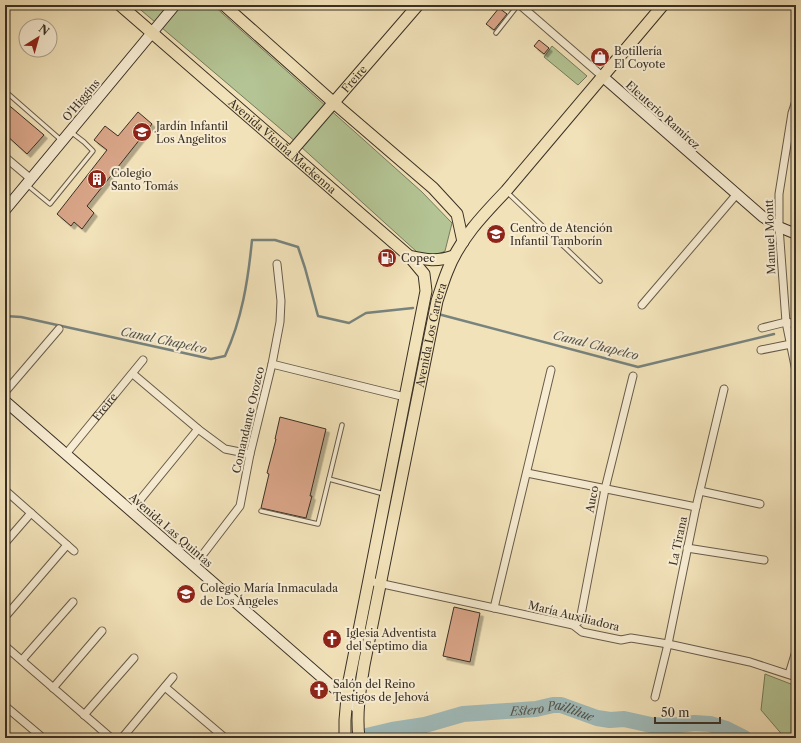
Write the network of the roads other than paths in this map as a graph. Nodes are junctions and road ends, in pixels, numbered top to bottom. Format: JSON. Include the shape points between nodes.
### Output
{"nodes":[{"id":1,"x":120,"y":5,"type":"edge"},
{"id":2,"x":175,"y":5,"type":"edge"},
{"id":3,"x":224,"y":5,"type":"edge"},
{"id":4,"x":418,"y":5,"type":"edge"},
{"id":5,"x":519,"y":5,"type":"edge"},
{"id":6,"x":663,"y":5,"type":"edge"},
{"id":7,"x":152,"y":33,"type":"junction"},
{"id":8,"x":496,"y":33,"type":"dead end"},
{"id":9,"x":602,"y":76,"type":"junction"},
{"id":10,"x":5,"y":91,"type":"edge"},
{"id":11,"x":796,"y":102,"type":"edge"},
{"id":12,"x":334,"y":103,"type":"junction"},
{"id":13,"x":71,"y":131,"type":"junction"},
{"id":14,"x":62,"y":141,"type":"junction"},
{"id":15,"x":290,"y":154,"type":"junction"},
{"id":16,"x":5,"y":157,"type":"edge"},
{"id":17,"x":29,"y":182,"type":"junction"},
{"id":18,"x":506,"y":191,"type":"junction"},
{"id":19,"x":736,"y":195,"type":"junction"},
{"id":20,"x":5,"y":210,"type":"edge"},
{"id":21,"x":780,"y":227,"type":"junction"},
{"id":22,"x":796,"y":234,"type":"edge"},
{"id":23,"x":463,"y":242,"type":"junction"},
{"id":24,"x":409,"y":256,"type":"junction"},
{"id":25,"x":454,"y":256,"type":"junction"},
{"id":26,"x":277,"y":264,"type":"dead end"},
{"id":27,"x":600,"y":281,"type":"dead end"},
{"id":28,"x":642,"y":305,"type":"dead end"},
{"id":29,"x":786,"y":322,"type":"junction"},
{"id":30,"x":796,"y":324,"type":"edge"},
{"id":31,"x":762,"y":328,"type":"dead end"},
{"id":32,"x":59,"y":329,"type":"dead end"},
{"id":33,"x":794,"y":344,"type":"edge"},
{"id":34,"x":761,"y":350,"type":"dead end"},
{"id":35,"x":143,"y":360,"type":"dead end"},
{"id":36,"x":272,"y":364,"type":"junction"},
{"id":37,"x":552,"y":370,"type":"dead end"},
{"id":38,"x":796,"y":371,"type":"edge"},
{"id":39,"x":133,"y":374,"type":"junction"},
{"id":40,"x":633,"y":376,"type":"dead end"},
{"id":41,"x":724,"y":389,"type":"dead end"},
{"id":42,"x":5,"y":392,"type":"edge"},
{"id":43,"x":405,"y":397,"type":"junction"},
{"id":44,"x":5,"y":400,"type":"edge"},
{"id":45,"x":342,"y":425,"type":"dead end"},
{"id":46,"x":198,"y":430,"type":"junction"},
{"id":47,"x":66,"y":454,"type":"junction"},
{"id":48,"x":250,"y":454,"type":"junction"},
{"id":49,"x":527,"y":474,"type":"junction"},
{"id":50,"x":329,"y":479,"type":"junction"},
{"id":51,"x":605,"y":489,"type":"junction"},
{"id":52,"x":5,"y":490,"type":"edge"},
{"id":53,"x":700,"y":491,"type":"junction"},
{"id":54,"x":386,"y":495,"type":"junction"},
{"id":55,"x":760,"y":504,"type":"dead end"},
{"id":56,"x":696,"y":507,"type":"junction"},
{"id":57,"x":131,"y":511,"type":"junction"},
{"id":58,"x":261,"y":511,"type":"dead end"},
{"id":59,"x":31,"y":513,"type":"junction"},
{"id":60,"x":5,"y":543,"type":"edge"},
{"id":61,"x":67,"y":545,"type":"junction"},
{"id":62,"x":687,"y":548,"type":"junction"},
{"id":63,"x":74,"y":551,"type":"dead end"},
{"id":64,"x":764,"y":560,"type":"dead end"},
{"id":65,"x":194,"y":566,"type":"junction"},
{"id":66,"x":369,"y":580,"type":"junction"},
{"id":67,"x":381,"y":583,"type":"junction"},
{"id":68,"x":73,"y":602,"type":"dead end"},
{"id":69,"x":494,"y":608,"type":"junction"},
{"id":70,"x":5,"y":617,"type":"edge"},
{"id":71,"x":573,"y":625,"type":"junction"},
{"id":72,"x":102,"y":631,"type":"dead end"},
{"id":73,"x":668,"y":644,"type":"junction"},
{"id":74,"x":5,"y":646,"type":"edge"},
{"id":75,"x":796,"y":651,"type":"edge"},
{"id":76,"x":134,"y":658,"type":"dead end"},
{"id":77,"x":22,"y":660,"type":"junction"},
{"id":78,"x":792,"y":676,"type":"edge"},
{"id":79,"x":173,"y":677,"type":"dead end"},
{"id":80,"x":165,"y":686,"type":"junction"},
{"id":81,"x":53,"y":688,"type":"junction"},
{"id":82,"x":655,"y":697,"type":"dead end"},
{"id":83,"x":346,"y":699,"type":"junction"},
{"id":84,"x":5,"y":706,"type":"edge"},
{"id":85,"x":358,"y":709,"type":"junction"},
{"id":86,"x":84,"y":715,"type":"junction"},
{"id":87,"x":345,"y":734,"type":"edge"},
{"id":88,"x":43,"y":738,"type":"edge"},
{"id":89,"x":111,"y":738,"type":"edge"},
{"id":90,"x":122,"y":738,"type":"edge"},
{"id":91,"x":225,"y":738,"type":"edge"},
{"id":92,"x":359,"y":738,"type":"edge"}],
"edges":[{"from":1,"to":7,"type":"main road","name":"Avenida Vicuña Mackenna"},
{"from":2,"to":7,"type":"street","name":"O'Higgins"},
{"from":3,"to":12,"type":"main road"},
{"from":4,"to":12,"type":"main road","name":"Freire"},
{"from":5,"to":8,"type":"lane"},
{"from":5,"to":9,"type":"street","name":"Eleuterio Ramírez"},
{"from":6,"to":9,"type":"main road","name":"Avenida Los Carrera"},
{"from":7,"to":13,"type":"street","name":"O'Higgins"},
{"from":7,"to":15,"type":"main road","name":"Avenida Vicuña Mackenna"},
{"from":9,"to":18,"type":"main road","name":"Avenida Los Carrera"},
{"from":9,"to":19,"type":"street","name":"Eleuterio Ramírez"},
{"from":10,"to":14,"type":"lane"},
{"from":11,"to":21,"type":"street","name":"Manuel Montt","via":[[779,194]]},
{"from":12,"to":15,"type":"main road","name":"Freire"},
{"from":12,"to":23,"type":"main road","via":[[433,188],[457,214]]},
{"from":13,"to":14,"type":"street","name":"O'Higgins"},
{"from":13,"to":17,"type":"lane","via":[[93,151],[50,204]]},
{"from":14,"to":17,"type":"street","name":"O'Higgins"},
{"from":15,"to":24,"type":"main road","name":"Avenida Vicuña Mackenna"},
{"from":16,"to":17,"type":"street"},
{"from":17,"to":20,"type":"street","name":"O'Higgins"},
{"from":18,"to":23,"type":"main road","name":"Avenida Los Carrera","via":[[482,216]]},
{"from":18,"to":27,"type":"lane"},
{"from":19,"to":21,"type":"street","name":"Eleuterio Ramírez"},
{"from":19,"to":28,"type":"street"},
{"from":21,"to":22,"type":"street","name":"Eleuterio Ramírez"},
{"from":21,"to":29,"type":"street","name":"Manuel Montt"},
{"from":23,"to":25,"type":"main road","name":"Avenida Los Carrera"},
{"from":24,"to":25,"type":"main road","name":"Avenida Vicuña Mackenna","via":[[431,261]]},
{"from":24,"to":43,"type":"main road","name":"Avenida Los Carrera","via":[[424,274],[426,292]]},
{"from":25,"to":67,"type":"main road","name":"Avenida Los Carrera","via":[[437,302]]},
{"from":26,"to":36,"type":"street","name":"Comandante Orozco","via":[[281,301],[280,322]]},
{"from":29,"to":30,"type":"street"},
{"from":29,"to":31,"type":"street"},
{"from":29,"to":33,"type":"street","name":"Manuel Montt"},
{"from":32,"to":42,"type":"street"},
{"from":33,"to":34,"type":"street"},
{"from":33,"to":38,"type":"street","name":"Manuel Montt"},
{"from":35,"to":39,"type":"street","name":"Freire"},
{"from":36,"to":43,"type":"street"},
{"from":36,"to":48,"type":"street","name":"Comandante Orozco"},
{"from":37,"to":49,"type":"street"},
{"from":39,"to":46,"type":"street"},
{"from":39,"to":47,"type":"street","name":"Freire"},
{"from":40,"to":51,"type":"street","name":"Auco"},
{"from":41,"to":53,"type":"street","name":"La Tirana"},
{"from":43,"to":54,"type":"main road","name":"Avenida Los Carrera"},
{"from":44,"to":47,"type":"street","name":"Avenida Las Quintas"},
{"from":45,"to":50,"type":"lane"},
{"from":46,"to":48,"type":"street","via":[[225,449]]},
{"from":46,"to":57,"type":"street"},
{"from":47,"to":57,"type":"street","name":"Avenida Las Quintas"},
{"from":48,"to":65,"type":"street","name":"Comandante Orozco","via":[[240,506]]},
{"from":49,"to":51,"type":"street"},
{"from":49,"to":69,"type":"street"},
{"from":50,"to":54,"type":"lane"},
{"from":50,"to":58,"type":"lane","via":[[318,524]]},
{"from":51,"to":56,"type":"street"},
{"from":51,"to":71,"type":"street","name":"Auco","via":[[581,615],[578,622]]},
{"from":52,"to":59,"type":"street"},
{"from":53,"to":55,"type":"street"},
{"from":53,"to":56,"type":"street","name":"La Tirana"},
{"from":54,"to":66,"type":"main road","name":"Avenida Los Carrera"},
{"from":56,"to":62,"type":"street","name":"La Tirana"},
{"from":57,"to":65,"type":"street","name":"Avenida Las Quintas"},
{"from":59,"to":60,"type":"street"},
{"from":59,"to":61,"type":"street"},
{"from":61,"to":63,"type":"street"},
{"from":61,"to":70,"type":"street"},
{"from":62,"to":64,"type":"street"},
{"from":62,"to":73,"type":"street","name":"La Tirana"},
{"from":65,"to":83,"type":"street","name":"Avenida Las Quintas"},
{"from":66,"to":67,"type":"street","name":"María Auxiliadora"},
{"from":66,"to":83,"type":"main road","name":"Avenida Los Carrera"},
{"from":67,"to":69,"type":"street","name":"María Auxiliadora"},
{"from":67,"to":85,"type":"main road","name":"Avenida Los Carrera"},
{"from":68,"to":77,"type":"street"},
{"from":69,"to":71,"type":"street","name":"María Auxiliadora"},
{"from":71,"to":73,"type":"street","name":"María Auxiliadora","via":[[582,632],[621,640],[631,638]]},
{"from":72,"to":81,"type":"street"},
{"from":73,"to":78,"type":"street","name":"María Auxiliadora","via":[[750,662]]},
{"from":73,"to":82,"type":"street","name":"La Tirana"},
{"from":74,"to":77,"type":"street"},
{"from":75,"to":78,"type":"street"},
{"from":76,"to":86,"type":"street"},
{"from":77,"to":81,"type":"street"},
{"from":79,"to":80,"type":"street"},
{"from":80,"to":90,"type":"street"},
{"from":80,"to":91,"type":"street"},
{"from":81,"to":86,"type":"street"},
{"from":83,"to":85,"type":"street","name":"Avenida Las Quintas"},
{"from":83,"to":87,"type":"main road","name":"Avenida Los Carrera"},
{"from":84,"to":88,"type":"street"},
{"from":85,"to":92,"type":"main road","name":"Avenida Los Carrera"},
{"from":86,"to":89,"type":"street"}]}
